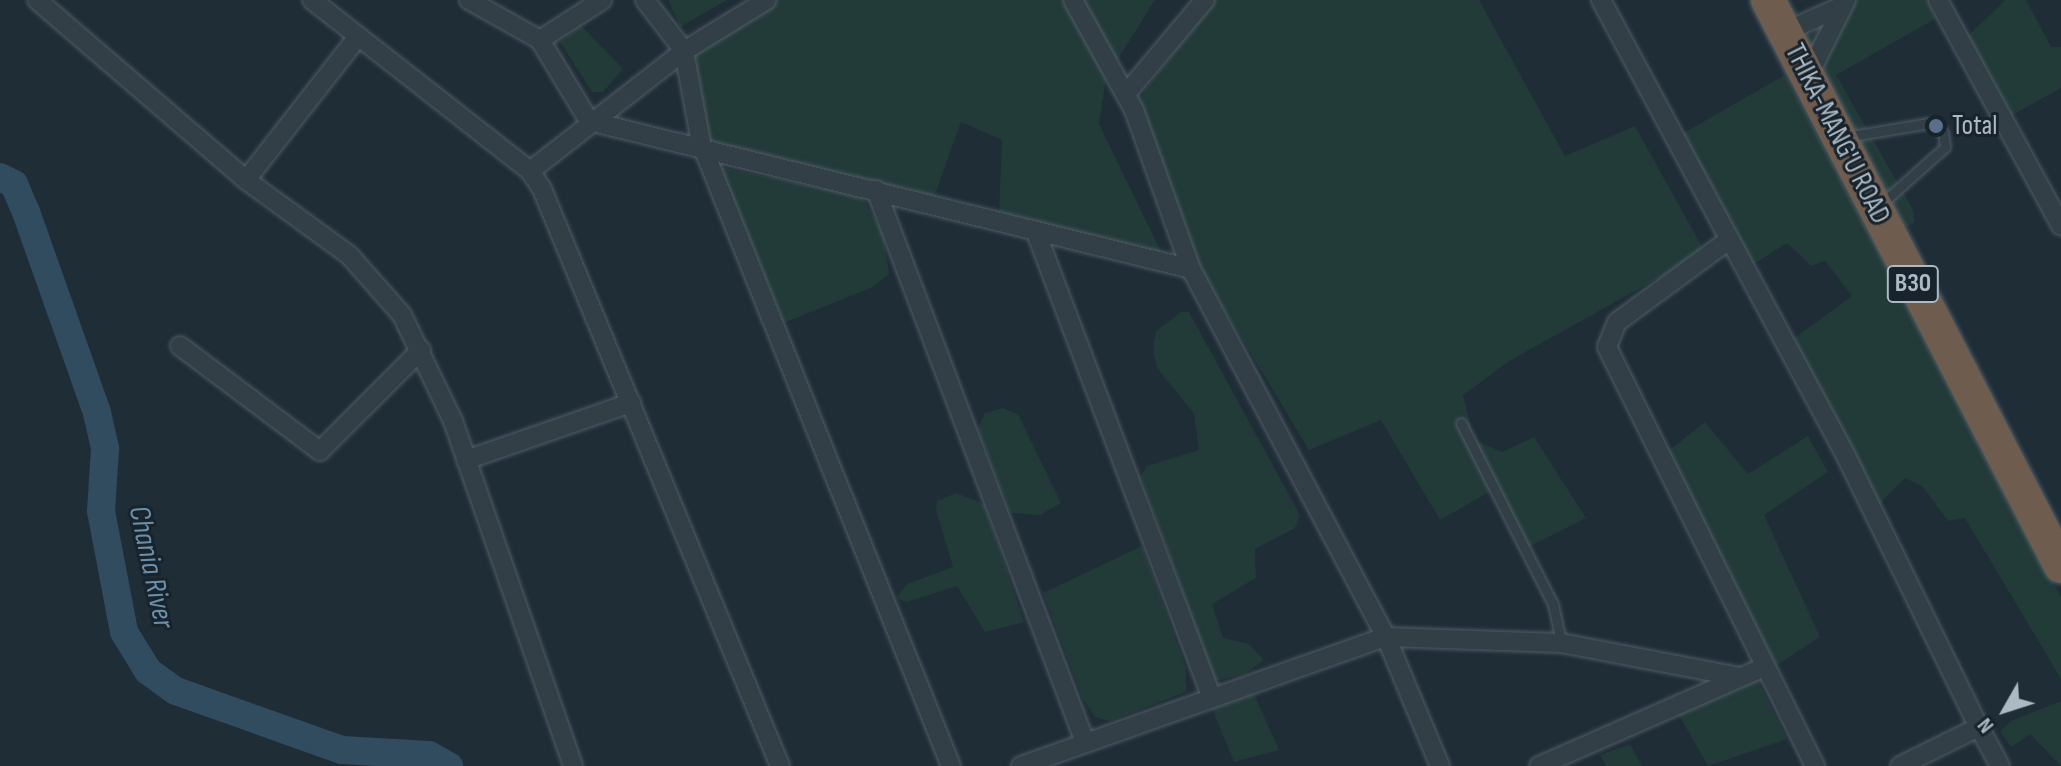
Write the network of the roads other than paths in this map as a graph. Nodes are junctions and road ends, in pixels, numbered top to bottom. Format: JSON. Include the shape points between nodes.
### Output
{"nodes":[{"id":1,"x":37,"y":0,"type":"edge"},
{"id":2,"x":312,"y":0,"type":"edge"},
{"id":3,"x":469,"y":0,"type":"edge"},
{"id":4,"x":602,"y":0,"type":"edge"},
{"id":5,"x":645,"y":0,"type":"edge"},
{"id":6,"x":767,"y":0,"type":"edge"},
{"id":7,"x":1073,"y":0,"type":"edge"},
{"id":8,"x":1205,"y":0,"type":"edge"},
{"id":9,"x":1601,"y":0,"type":"edge"},
{"id":10,"x":1768,"y":0,"type":"edge"},
{"id":11,"x":1938,"y":0,"type":"edge"},
{"id":12,"x":1843,"y":4,"type":"edge"},
{"id":13,"x":1785,"y":32,"type":"junction"},
{"id":14,"x":357,"y":38,"type":"junction"},
{"id":15,"x":540,"y":40,"type":"junction"},
{"id":16,"x":684,"y":51,"type":"junction"},
{"id":17,"x":1808,"y":76,"type":"junction"},
{"id":18,"x":1126,"y":94,"type":"junction"},
{"id":19,"x":589,"y":121,"type":"junction"},
{"id":20,"x":1838,"y":137,"type":"junction"},
{"id":21,"x":701,"y":143,"type":"junction"},
{"id":22,"x":530,"y":171,"type":"junction"},
{"id":23,"x":246,"y":180,"type":"junction"},
{"id":24,"x":876,"y":190,"type":"junction"},
{"id":25,"x":1875,"y":210,"type":"junction"},
{"id":26,"x":2061,"y":226,"type":"edge"},
{"id":27,"x":1037,"y":235,"type":"junction"},
{"id":28,"x":1726,"y":242,"type":"junction"},
{"id":29,"x":1191,"y":269,"type":"junction"},
{"id":30,"x":180,"y":346,"type":"dead end"},
{"id":31,"x":421,"y":350,"type":"junction"},
{"id":32,"x":631,"y":403,"type":"junction"},
{"id":33,"x":1461,"y":423,"type":"dead end"},
{"id":34,"x":466,"y":460,"type":"junction"},
{"id":35,"x":2061,"y":566,"type":"edge"},
{"id":36,"x":1386,"y":637,"type":"junction"},
{"id":37,"x":1561,"y":643,"type":"junction"},
{"id":38,"x":1765,"y":667,"type":"junction"},
{"id":39,"x":1739,"y":677,"type":"junction"},
{"id":40,"x":1211,"y":696,"type":"junction"},
{"id":41,"x":1979,"y":727,"type":"junction"},
{"id":42,"x":1085,"y":742,"type":"junction"},
{"id":43,"x":1433,"y":764,"type":"edge"},
{"id":44,"x":573,"y":766,"type":"edge"},
{"id":45,"x":780,"y":766,"type":"edge"},
{"id":46,"x":951,"y":766,"type":"edge"},
{"id":47,"x":1021,"y":766,"type":"edge"},
{"id":48,"x":1539,"y":766,"type":"edge"},
{"id":49,"x":1815,"y":766,"type":"edge"},
{"id":50,"x":1900,"y":766,"type":"edge"},
{"id":51,"x":2000,"y":766,"type":"edge"}],
"edges":[{"from":1,"to":23,"type":"street"},
{"from":2,"to":14,"type":"street"},
{"from":3,"to":15,"type":"street"},
{"from":4,"to":15,"type":"street"},
{"from":5,"to":16,"type":"street"},
{"from":6,"to":16,"type":"street"},
{"from":7,"to":18,"type":"street"},
{"from":8,"to":18,"type":"street"},
{"from":9,"to":28,"type":"street"},
{"from":10,"to":13,"type":"highway","name":"THIKA-MANG'U ROAD","number":"B30"},
{"from":11,"to":26,"type":"street"},
{"from":12,"to":13,"type":"street"},
{"from":12,"to":17,"type":"street"},
{"from":13,"to":17,"type":"highway","name":"THIKA-MANG'U ROAD","number":"B30"},
{"from":14,"to":22,"type":"street"},
{"from":14,"to":23,"type":"street"},
{"from":15,"to":19,"type":"street"},
{"from":16,"to":19,"type":"street"},
{"from":16,"to":21,"type":"street"},
{"from":17,"to":20,"type":"highway","name":"THIKA-MANG'U ROAD","number":"B30"},
{"from":18,"to":29,"type":"street"},
{"from":19,"to":21,"type":"street"},
{"from":19,"to":22,"type":"street"},
{"from":20,"to":25,"type":"highway","name":"THIKA-MANG'U ROAD","number":"B30"},
{"from":20,"to":25,"type":"lane","via":[[1929,123],[1943,132],[1945,147]]},
{"from":21,"to":24,"type":"street"},
{"from":21,"to":46,"type":"street"},
{"from":22,"to":32,"type":"street"},
{"from":23,"to":31,"type":"street","via":[[349,255],[402,315]]},
{"from":24,"to":27,"type":"street"},
{"from":24,"to":42,"type":"street"},
{"from":25,"to":35,"type":"highway","name":"THIKA-MANG'U ROAD","number":"B30"},
{"from":27,"to":29,"type":"street"},
{"from":27,"to":40,"type":"street"},
{"from":28,"to":38,"type":"street","via":[[1617,322],[1607,347]]},
{"from":28,"to":41,"type":"street","via":[[1845,454]]},
{"from":29,"to":36,"type":"street"},
{"from":30,"to":31,"type":"street","via":[[320,451]]},
{"from":31,"to":34,"type":"street"},
{"from":32,"to":34,"type":"street"},
{"from":32,"to":45,"type":"street"},
{"from":33,"to":37,"type":"lane","via":[[1553,604]]},
{"from":34,"to":44,"type":"street"},
{"from":36,"to":37,"type":"street"},
{"from":36,"to":40,"type":"street"},
{"from":36,"to":43,"type":"street"},
{"from":37,"to":39,"type":"street"},
{"from":38,"to":39,"type":"street"},
{"from":38,"to":49,"type":"street"},
{"from":39,"to":48,"type":"street"},
{"from":40,"to":42,"type":"street"},
{"from":41,"to":50,"type":"street"},
{"from":41,"to":51,"type":"street"},
{"from":42,"to":47,"type":"street"}]}
